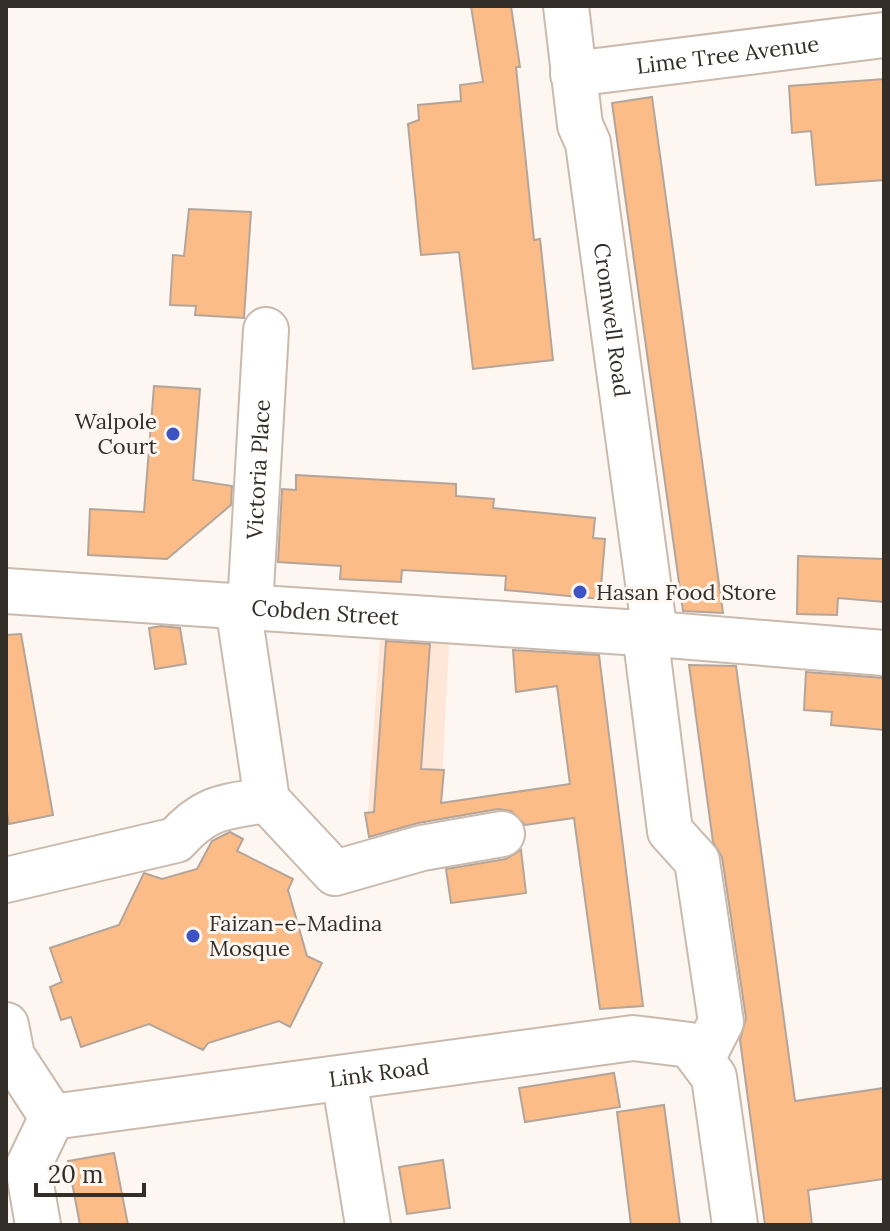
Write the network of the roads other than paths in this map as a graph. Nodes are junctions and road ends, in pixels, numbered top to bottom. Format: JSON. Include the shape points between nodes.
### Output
{"nodes":[{"id":1,"x":566,"y":6,"type":"edge"},
{"id":2,"x":884,"y":35,"type":"edge"},
{"id":3,"x":573,"y":74,"type":"junction"},
{"id":4,"x":266,"y":330,"type":"dead end"},
{"id":5,"x":6,"y":591,"type":"edge"},
{"id":6,"x":244,"y":606,"type":"junction"},
{"id":7,"x":650,"y":633,"type":"junction"},
{"id":8,"x":884,"y":653,"type":"edge"},
{"id":9,"x":267,"y":800,"type":"junction"},
{"id":10,"x":502,"y":834,"type":"dead end"},
{"id":11,"x":6,"y":880,"type":"edge"},
{"id":12,"x":6,"y":1025,"type":"edge"},
{"id":13,"x":702,"y":1059,"type":"junction"},
{"id":14,"x":344,"y":1078,"type":"junction"},
{"id":15,"x":52,"y":1117,"type":"junction"},
{"id":16,"x":38,"y":1225,"type":"edge"},
{"id":17,"x":368,"y":1225,"type":"edge"},
{"id":18,"x":735,"y":1225,"type":"edge"}],
"edges":[{"from":1,"to":3,"type":"street","name":"Cromwell Road"},
{"from":2,"to":3,"type":"street","name":"Lime Tree Avenue"},
{"from":3,"to":7,"type":"street","name":"Cromwell Road","via":[[588,143]]},
{"from":4,"to":6,"type":"street","name":"Victoria Place"},
{"from":5,"to":6,"type":"street","name":"Cobden Street"},
{"from":6,"to":7,"type":"street","name":"Cobden Street"},
{"from":6,"to":9,"type":"street","name":"Victoria Place"},
{"from":7,"to":8,"type":"street","name":"Cobden Street"},
{"from":7,"to":13,"type":"street","name":"Cromwell Road","via":[[670,831],[697,861],[721,1022]]},
{"from":9,"to":10,"type":"street","via":[[335,873],[422,848]]},
{"from":9,"to":11,"type":"street","via":[[213,808],[176,840]]},
{"from":12,"to":15,"type":"street","via":[[12,1056]]},
{"from":13,"to":14,"type":"street","name":"Link Road","via":[[690,1045],[633,1038]]},
{"from":13,"to":18,"type":"street","via":[[714,1077]]},
{"from":14,"to":15,"type":"street","name":"Link Road"},
{"from":14,"to":17,"type":"street"},
{"from":15,"to":16,"type":"street","via":[[28,1167]]}]}
